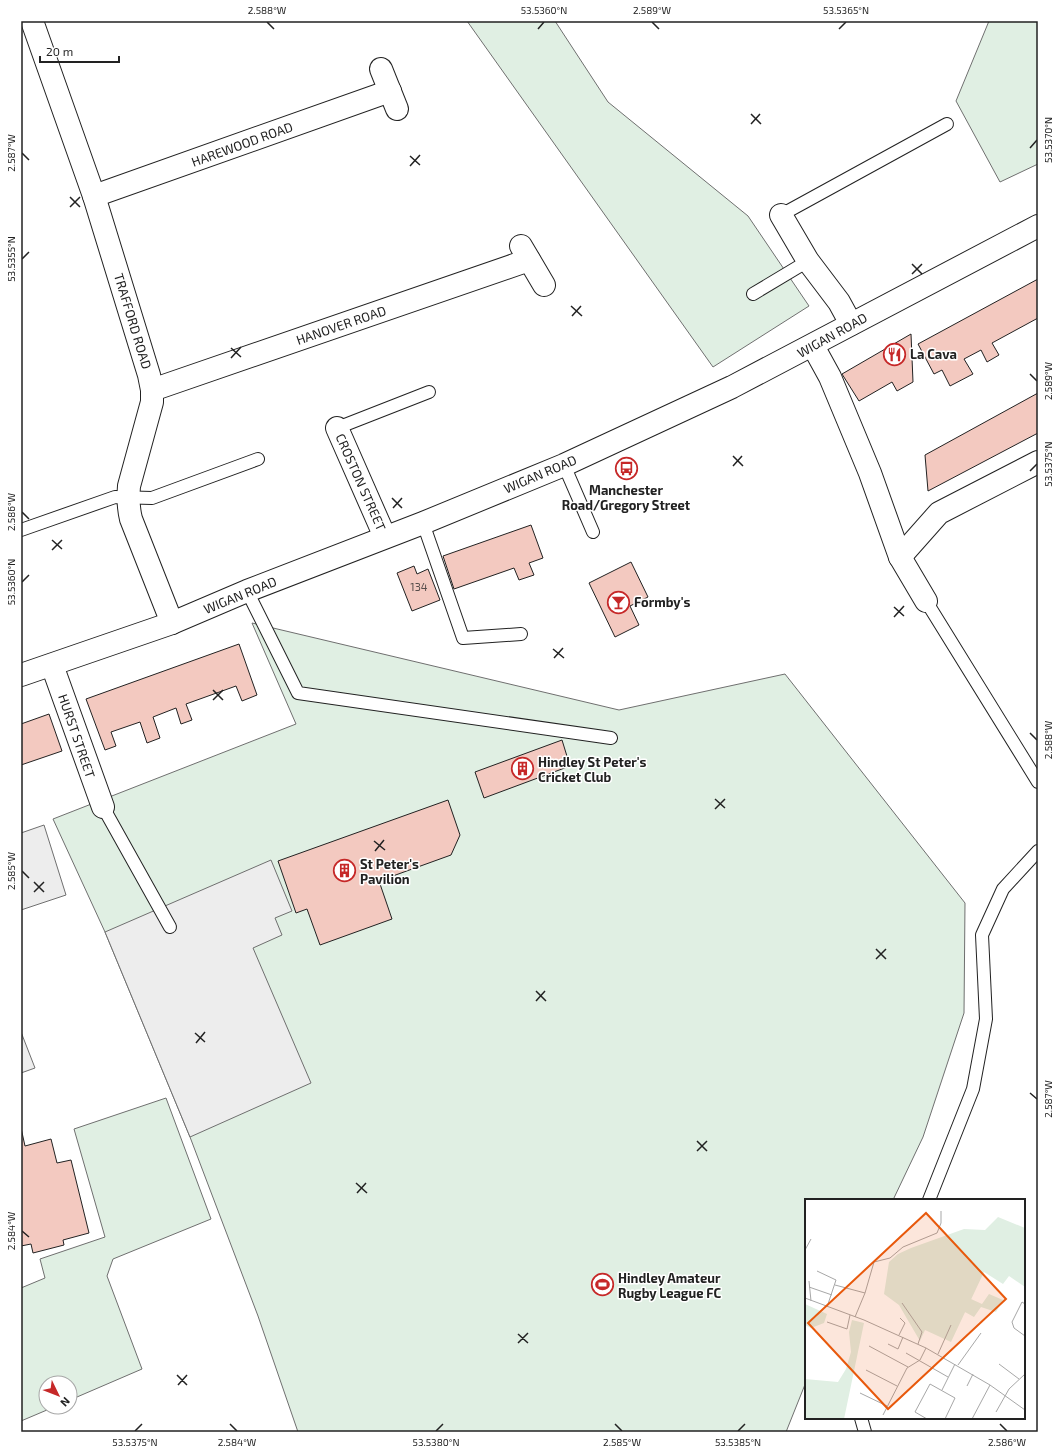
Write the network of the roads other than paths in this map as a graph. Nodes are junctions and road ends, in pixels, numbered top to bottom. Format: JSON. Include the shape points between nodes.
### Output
{"nodes":[{"id":1,"x":32,"y":21,"type":"edge"},
{"id":2,"x":381,"y":69,"type":"dead end"},
{"id":3,"x":947,"y":124,"type":"dead end"},
{"id":4,"x":94,"y":196,"type":"junction"},
{"id":5,"x":781,"y":215,"type":"joint"},
{"id":6,"x":1038,"y":226,"type":"edge"},
{"id":7,"x":808,"y":261,"type":"junction"},
{"id":8,"x":544,"y":285,"type":"dead end"},
{"id":9,"x":753,"y":294,"type":"dead end"},
{"id":10,"x":851,"y":324,"type":"junction"},
{"id":11,"x":813,"y":346,"type":"junction"},
{"id":12,"x":152,"y":390,"type":"junction"},
{"id":13,"x":429,"y":392,"type":"dead end"},
{"id":14,"x":337,"y":428,"type":"joint"},
{"id":15,"x":258,"y":459,"type":"dead end"},
{"id":16,"x":1038,"y":462,"type":"edge"},
{"id":17,"x":564,"y":465,"type":"junction"},
{"id":18,"x":128,"y":498,"type":"junction"},
{"id":19,"x":423,"y":523,"type":"junction"},
{"id":20,"x":21,"y":530,"type":"edge"},
{"id":21,"x":593,"y":532,"type":"dead end"},
{"id":22,"x":385,"y":537,"type":"junction"},
{"id":23,"x":900,"y":557,"type":"junction"},
{"id":24,"x":247,"y":591,"type":"junction"},
{"id":25,"x":926,"y":601,"type":"joint"},
{"id":26,"x":172,"y":623,"type":"junction"},
{"id":27,"x":521,"y":634,"type":"dead end"},
{"id":28,"x":52,"y":665,"type":"junction"},
{"id":29,"x":21,"y":675,"type":"edge"},
{"id":30,"x":611,"y":738,"type":"dead end"},
{"id":31,"x":1038,"y":782,"type":"edge"},
{"id":32,"x":102,"y":808,"type":"joint"},
{"id":33,"x":1038,"y":851,"type":"edge"},
{"id":34,"x":170,"y":927,"type":"dead end"},
{"id":35,"x":929,"y":1199,"type":"edge"},
{"id":36,"x":861,"y":1419,"type":"edge"},
{"id":37,"x":865,"y":1432,"type":"edge"}],
"edges":[{"from":1,"to":4,"type":"main road","name":"TRAFFORD ROAD"},
{"from":2,"to":4,"type":"main road","name":"HAREWOOD ROAD","via":[[393,100]]},
{"from":3,"to":5,"type":"lane"},
{"from":4,"to":12,"type":"main road","name":"TRAFFORD ROAD"},
{"from":5,"to":7,"type":"main road"},
{"from":6,"to":10,"type":"main road","name":"WIGAN ROAD"},
{"from":7,"to":9,"type":"lane"},
{"from":7,"to":10,"type":"main road","via":[[839,302]]},
{"from":8,"to":12,"type":"main road","name":"HANOVER ROAD","via":[[525,252]]},
{"from":10,"to":11,"type":"main road","name":"WIGAN ROAD"},
{"from":11,"to":17,"type":"main road","name":"WIGAN ROAD","via":[[732,387]]},
{"from":11,"to":23,"type":"main road","via":[[830,378],[870,473]]},
{"from":12,"to":18,"type":"main road","name":"TRAFFORD ROAD","via":[[152,402]]},
{"from":13,"to":14,"type":"lane"},
{"from":14,"to":22,"type":"main road","name":"CROSTON STREET"},
{"from":15,"to":18,"type":"lane","via":[[152,498]]},
{"from":16,"to":23,"type":"main road","via":[[939,513]]},
{"from":17,"to":19,"type":"main road","name":"WIGAN ROAD"},
{"from":17,"to":21,"type":"lane"},
{"from":18,"to":20,"type":"lane","via":[[115,498]]},
{"from":18,"to":26,"type":"main road","name":"TRAFFORD ROAD","via":[[131,519]]},
{"from":19,"to":22,"type":"main road","name":"WIGAN ROAD"},
{"from":19,"to":27,"type":"lane","via":[[463,638]]},
{"from":22,"to":24,"type":"main road","name":"WIGAN ROAD"},
{"from":23,"to":25,"type":"main road"},
{"from":24,"to":26,"type":"main road","name":"WIGAN ROAD"},
{"from":24,"to":30,"type":"lane","via":[[298,693]]},
{"from":25,"to":31,"type":"lane"},
{"from":26,"to":28,"type":"main road","name":"WIGAN ROAD"},
{"from":28,"to":29,"type":"main road","name":"WIGAN ROAD"},
{"from":28,"to":32,"type":"main road","name":"HURST STREET"},
{"from":32,"to":34,"type":"lane"},
{"from":33,"to":35,"type":"lane","via":[[1003,889],[982,935],[986,1019],[973,1089]]},
{"from":36,"to":37,"type":"lane"}]}
